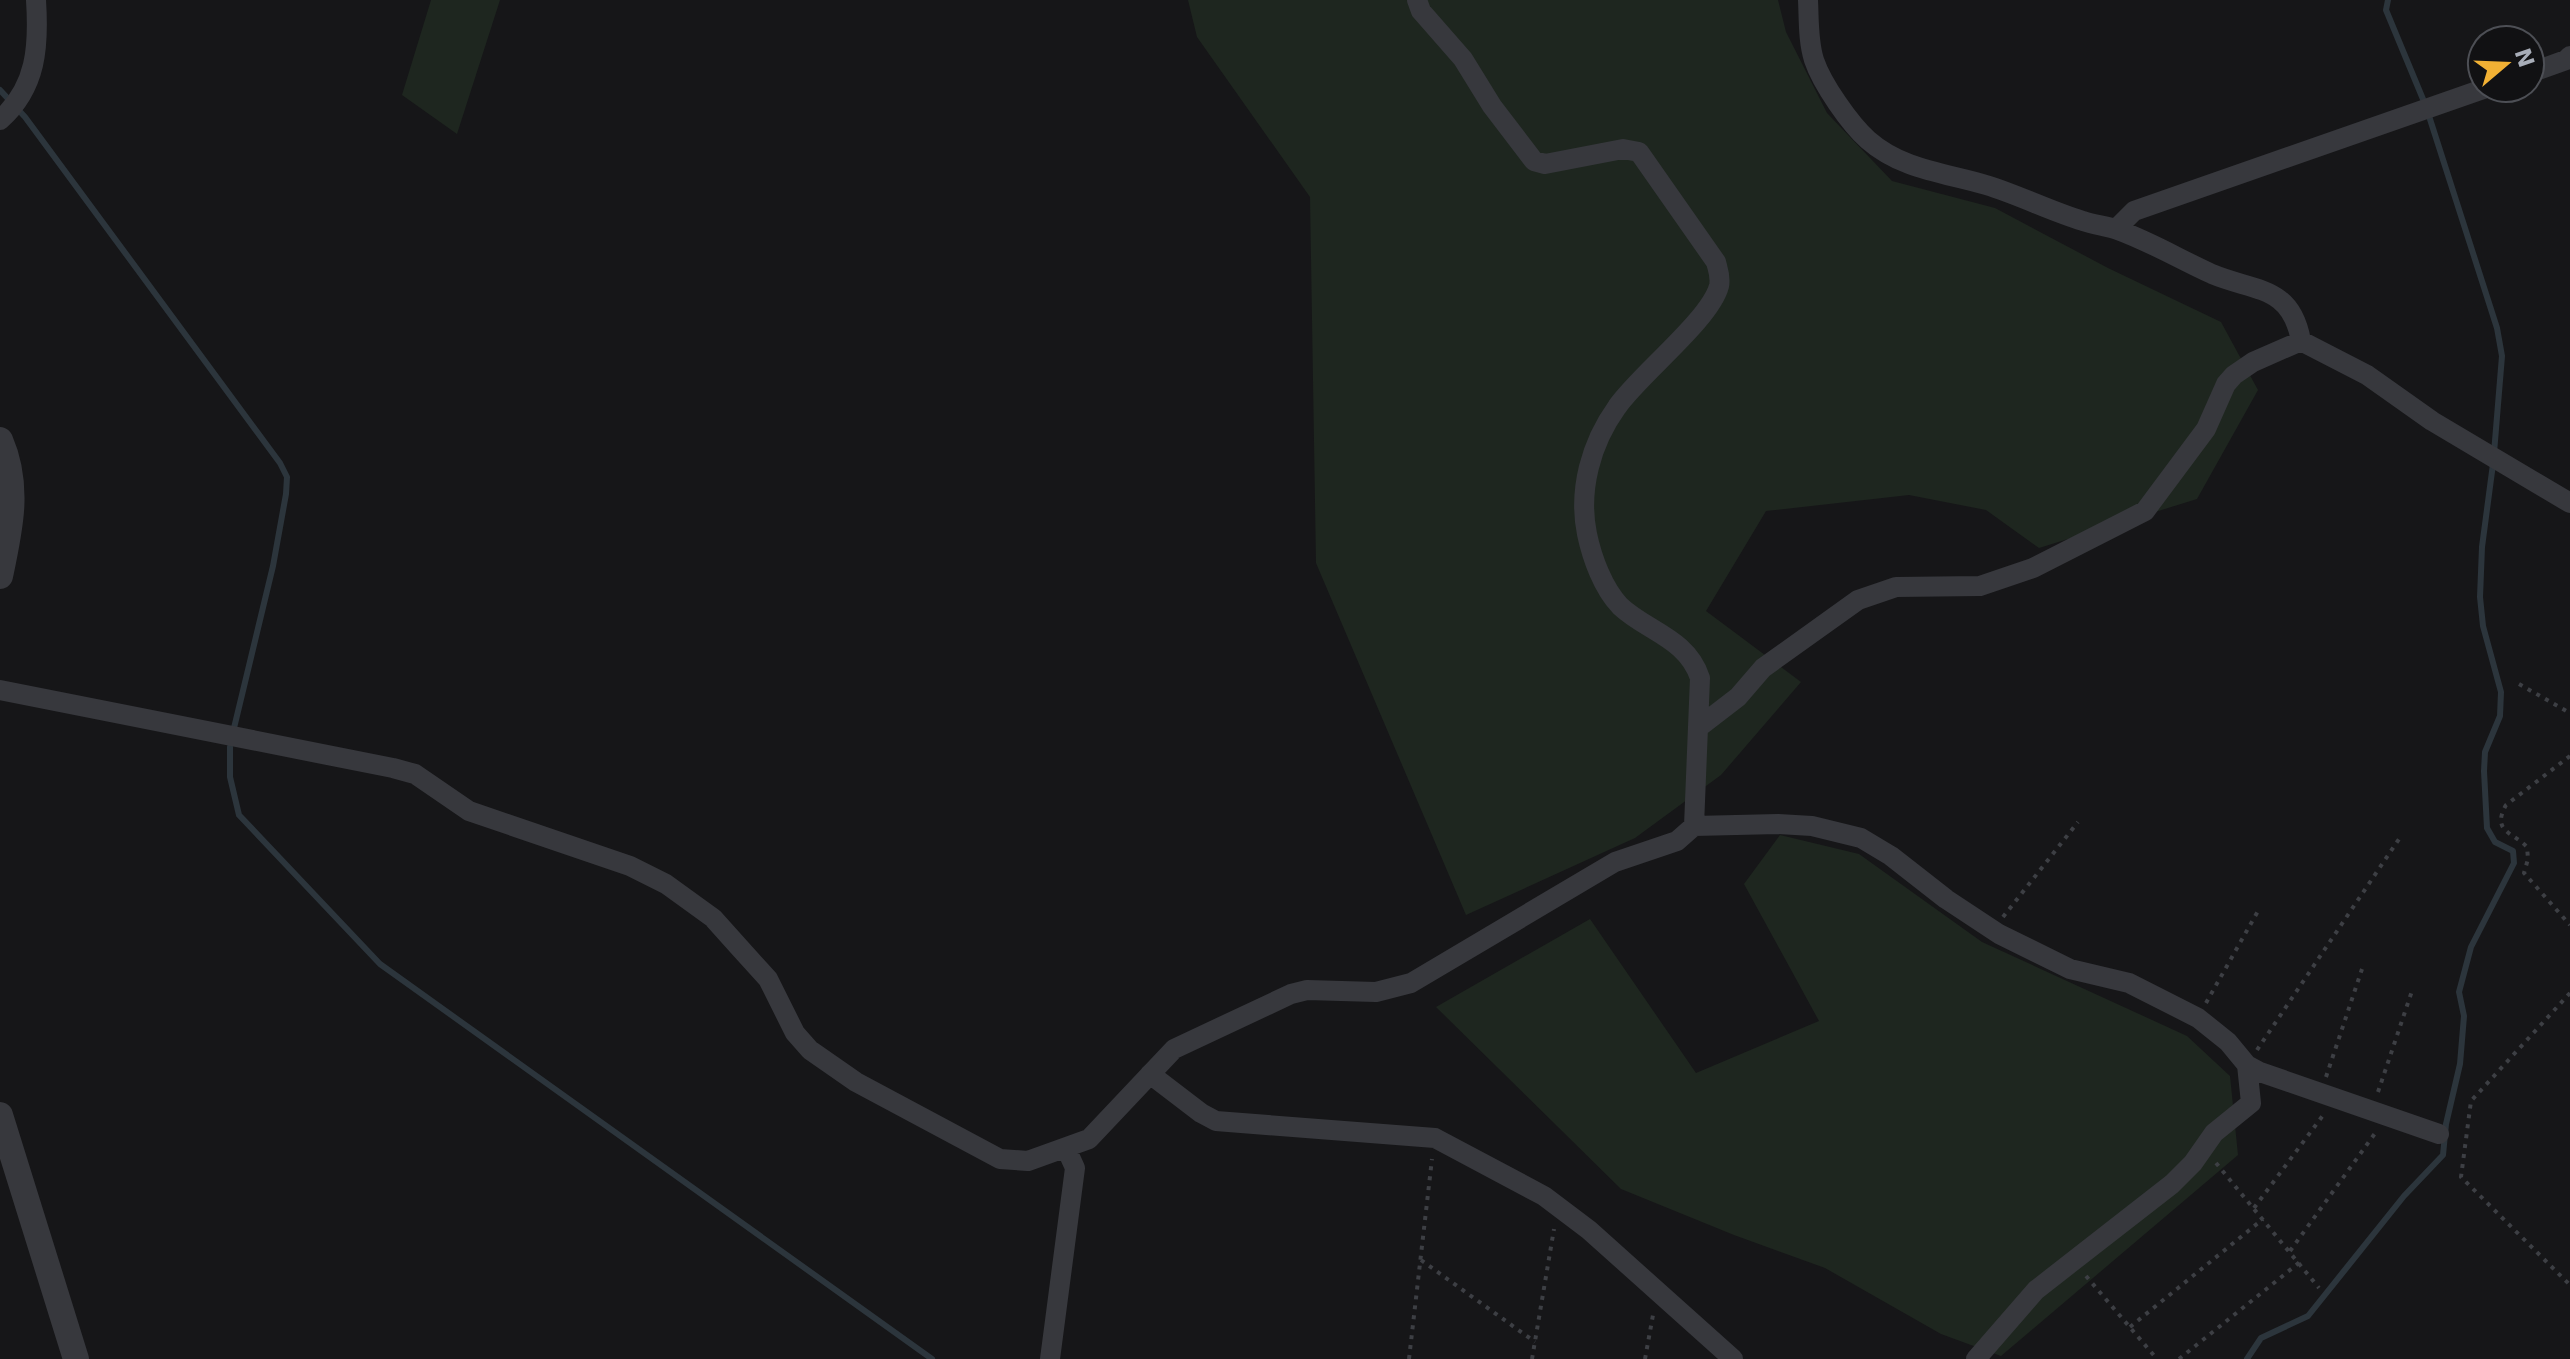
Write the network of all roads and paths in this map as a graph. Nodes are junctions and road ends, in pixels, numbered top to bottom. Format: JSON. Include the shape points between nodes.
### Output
{"nodes":[{"id":1,"x":36,"y":0,"type":"edge"},
{"id":2,"x":1417,"y":0,"type":"edge"},
{"id":3,"x":1808,"y":0,"type":"edge"},
{"id":4,"x":2570,"y":56,"type":"edge"},
{"id":5,"x":2546,"y":67,"type":"edge"},
{"id":6,"x":2466,"y":95,"type":"edge"},
{"id":7,"x":3,"y":117,"type":"edge"},
{"id":8,"x":2116,"y":229,"type":"junction"},
{"id":9,"x":2301,"y":341,"type":"junction"},
{"id":10,"x":0,"y":440,"type":"edge"},
{"id":11,"x":2570,"y":503,"type":"edge"},
{"id":12,"x":0,"y":576,"type":"edge"},
{"id":13,"x":2519,"y":684,"type":"dead end"},
{"id":14,"x":0,"y":690,"type":"edge"},
{"id":15,"x":2570,"y":713,"type":"edge"},
{"id":16,"x":1699,"y":727,"type":"junction"},
{"id":17,"x":2570,"y":756,"type":"edge"},
{"id":18,"x":2078,"y":822,"type":"dead end"},
{"id":19,"x":1694,"y":826,"type":"junction"},
{"id":20,"x":2401,"y":836,"type":"dead end"},
{"id":21,"x":2258,"y":911,"type":"dead end"},
{"id":22,"x":2570,"y":925,"type":"edge"},
{"id":23,"x":1993,"y":930,"type":"junction"},
{"id":24,"x":2362,"y":969,"type":"dead end"},
{"id":25,"x":2413,"y":988,"type":"dead end"},
{"id":26,"x":2570,"y":993,"type":"edge"},
{"id":27,"x":2198,"y":1018,"type":"junction"},
{"id":28,"x":2247,"y":1065,"type":"junction"},
{"id":29,"x":1150,"y":1074,"type":"junction"},
{"id":30,"x":2328,"y":1097,"type":"junction"},
{"id":31,"x":2380,"y":1114,"type":"junction"},
{"id":32,"x":0,"y":1115,"type":"edge"},
{"id":33,"x":2439,"y":1134,"type":"dead end"},
{"id":34,"x":1435,"y":1138,"type":"junction"},
{"id":35,"x":4,"y":1145,"type":"edge"},
{"id":36,"x":2203,"y":1147,"type":"junction"},
{"id":37,"x":1066,"y":1148,"type":"junction"},
{"id":38,"x":1558,"y":1207,"type":"junction"},
{"id":39,"x":2254,"y":1208,"type":"junction"},
{"id":40,"x":2263,"y":1219,"type":"junction"},
{"id":41,"x":2290,"y":1251,"type":"junction"},
{"id":42,"x":1421,"y":1260,"type":"junction"},
{"id":43,"x":2073,"y":1261,"type":"junction"},
{"id":44,"x":2300,"y":1262,"type":"junction"},
{"id":45,"x":2570,"y":1285,"type":"edge"},
{"id":46,"x":2319,"y":1288,"type":"dead end"},
{"id":47,"x":1657,"y":1293,"type":"junction"},
{"id":48,"x":2130,"y":1327,"type":"junction"},
{"id":49,"x":1535,"y":1342,"type":"junction"},
{"id":50,"x":76,"y":1359,"type":"edge"},
{"id":51,"x":1050,"y":1359,"type":"edge"},
{"id":52,"x":1409,"y":1359,"type":"edge"},
{"id":53,"x":1532,"y":1359,"type":"edge"},
{"id":54,"x":1645,"y":1359,"type":"edge"},
{"id":55,"x":1733,"y":1359,"type":"edge"},
{"id":56,"x":1976,"y":1359,"type":"edge"},
{"id":57,"x":2157,"y":1359,"type":"edge"},
{"id":58,"x":2179,"y":1359,"type":"edge"}],
"edges":[{"from":1,"to":7,"type":"street","via":[[35,67]]},
{"from":2,"to":16,"type":"street","via":[[1534,161],[1545,164],[1623,149],[1639,152],[1716,262],[1719,288],[1701,315],[1618,405],[1601,432],[1584,497],[1587,534],[1601,578],[1621,606],[1668,637],[1696,666]]},
{"from":3,"to":8,"type":"street","via":[[1814,61],[1869,141],[1934,173]]},
{"from":4,"to":5,"type":"street"},
{"from":6,"to":8,"type":"street","via":[[2134,211]]},
{"from":8,"to":9,"type":"street","via":[[2215,275],[2273,295],[2286,303]]},
{"from":9,"to":11,"type":"street","via":[[2367,375],[2432,421]]},
{"from":9,"to":16,"type":"street","via":[[2234,375],[2206,429],[2145,511],[2033,568],[1980,586],[1896,587],[1858,600],[1763,668],[1738,697]]},
{"from":10,"to":12,"type":"street","via":[[13,481]]},
{"from":13,"to":15,"type":"path"},
{"from":14,"to":37,"type":"street","via":[[415,774],[469,811],[630,866],[713,918],[768,979],[795,1033],[856,1082],[1000,1159],[1028,1161]]},
{"from":16,"to":19,"type":"street"},
{"from":17,"to":22,"type":"path","via":[[2501,814],[2506,832],[2527,847],[2524,873]]},
{"from":18,"to":23,"type":"path"},
{"from":19,"to":23,"type":"street","via":[[1812,826],[1861,838]]},
{"from":19,"to":29,"type":"street","via":[[1677,841],[1615,862],[1411,983],[1376,992],[1291,994],[1174,1049]]},
{"from":20,"to":28,"type":"path"},
{"from":21,"to":27,"type":"path"},
{"from":23,"to":27,"type":"street","via":[[2070,969],[2129,983]]},
{"from":24,"to":30,"type":"path"},
{"from":25,"to":31,"type":"path"},
{"from":26,"to":45,"type":"path","via":[[2471,1101],[2461,1177]]},
{"from":27,"to":28,"type":"street"},
{"from":28,"to":30,"type":"street"},
{"from":28,"to":36,"type":"street","via":[[2251,1103]]},
{"from":29,"to":34,"type":"street","via":[[1216,1121]]},
{"from":29,"to":37,"type":"street","via":[[1089,1139]]},
{"from":30,"to":31,"type":"street"},
{"from":30,"to":39,"type":"path"},
{"from":31,"to":33,"type":"street"},
{"from":31,"to":41,"type":"path"},
{"from":32,"to":35,"type":"street"},
{"from":34,"to":38,"type":"street"},
{"from":34,"to":42,"type":"path"},
{"from":35,"to":50,"type":"street"},
{"from":36,"to":39,"type":"path"},
{"from":36,"to":43,"type":"street","via":[[2172,1184]]},
{"from":37,"to":51,"type":"street","via":[[1075,1168]]},
{"from":38,"to":47,"type":"street"},
{"from":38,"to":49,"type":"path"},
{"from":39,"to":40,"type":"path"},
{"from":40,"to":41,"type":"path"},
{"from":40,"to":48,"type":"path"},
{"from":41,"to":44,"type":"path"},
{"from":42,"to":49,"type":"path"},
{"from":42,"to":52,"type":"path"},
{"from":43,"to":48,"type":"path"},
{"from":43,"to":56,"type":"street","via":[[2036,1290]]},
{"from":44,"to":46,"type":"path"},
{"from":44,"to":58,"type":"path"},
{"from":47,"to":54,"type":"path"},
{"from":47,"to":55,"type":"street"},
{"from":48,"to":57,"type":"path"},
{"from":49,"to":53,"type":"path"}]}
